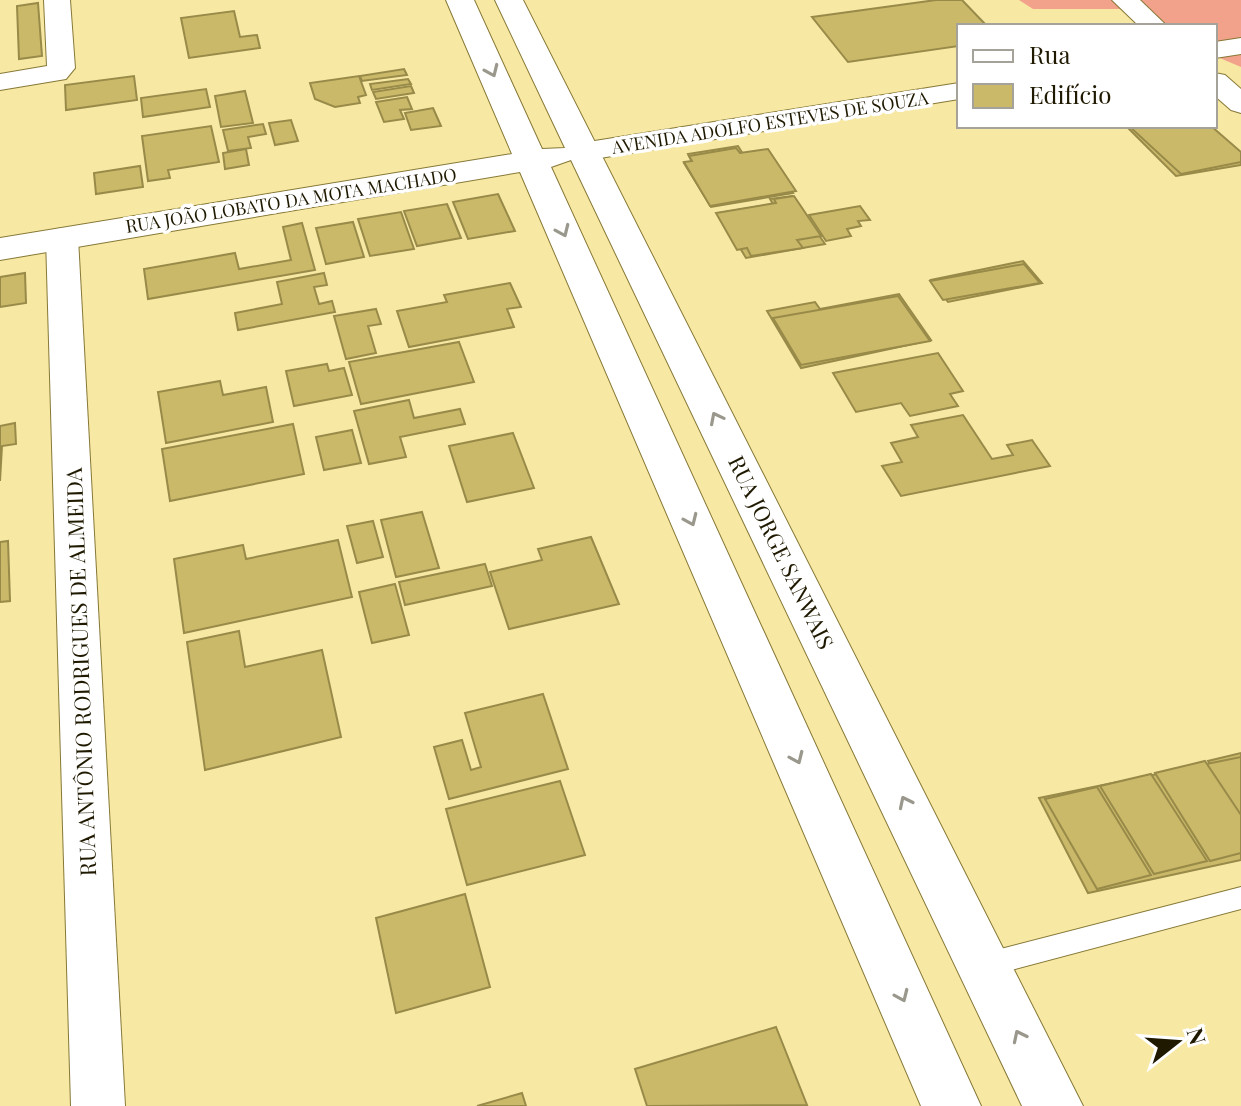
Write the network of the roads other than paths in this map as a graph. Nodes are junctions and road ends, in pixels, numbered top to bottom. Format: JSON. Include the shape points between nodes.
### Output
{"nodes":[{"id":1,"x":57,"y":0,"type":"edge"},
{"id":2,"x":460,"y":0,"type":"edge"},
{"id":3,"x":509,"y":0,"type":"edge"},
{"id":4,"x":1125,"y":0,"type":"edge"},
{"id":5,"x":1152,"y":24,"type":"edge"},
{"id":6,"x":1241,"y":46,"type":"edge"},
{"id":7,"x":1217,"y":50,"type":"edge"},
{"id":8,"x":0,"y":82,"type":"edge"},
{"id":9,"x":1217,"y":83,"type":"edge"},
{"id":10,"x":957,"y":91,"type":"edge"},
{"id":11,"x":1241,"y":104,"type":"edge"},
{"id":12,"x":582,"y":152,"type":"junction"},
{"id":13,"x":532,"y":160,"type":"junction"},
{"id":14,"x":62,"y":238,"type":"junction"},
{"id":15,"x":0,"y":249,"type":"edge"},
{"id":16,"x":1241,"y":898,"type":"edge"},
{"id":17,"x":985,"y":965,"type":"junction"},
{"id":18,"x":98,"y":1106,"type":"edge"},
{"id":19,"x":951,"y":1106,"type":"edge"},
{"id":20,"x":1053,"y":1106,"type":"edge"}],
"edges":[{"from":1,"to":8,"type":"street","via":[[61,68]]},
{"from":2,"to":13,"type":"street","one_way":true},
{"from":3,"to":12,"type":"street","name":"RUA JORGE SANWAIS"},
{"from":4,"to":5,"type":"street"},
{"from":6,"to":7,"type":"street"},
{"from":9,"to":11,"type":"street"},
{"from":10,"to":12,"type":"street","name":"AVENIDA ADOLFO ESTEVES DE SOUZA"},
{"from":12,"to":13,"type":"street","name":"RUA JOÃO LOBATO DA MOTA MACHADO"},
{"from":17,"to":12,"type":"street","name":"RUA JORGE SANWAIS","one_way":true},
{"from":13,"to":14,"type":"street","name":"RUA JOÃO LOBATO DA MOTA MACHADO"},
{"from":13,"to":19,"type":"street","one_way":true},
{"from":14,"to":15,"type":"street","name":"RUA JOÃO LOBATO DA MOTA MACHADO"},
{"from":14,"to":18,"type":"street","name":"RUA ANTÔNIO RODRIGUES DE ALMEIDA"},
{"from":16,"to":17,"type":"lane"},
{"from":20,"to":17,"type":"street","name":"RUA JORGE SANWAIS","one_way":true}]}
